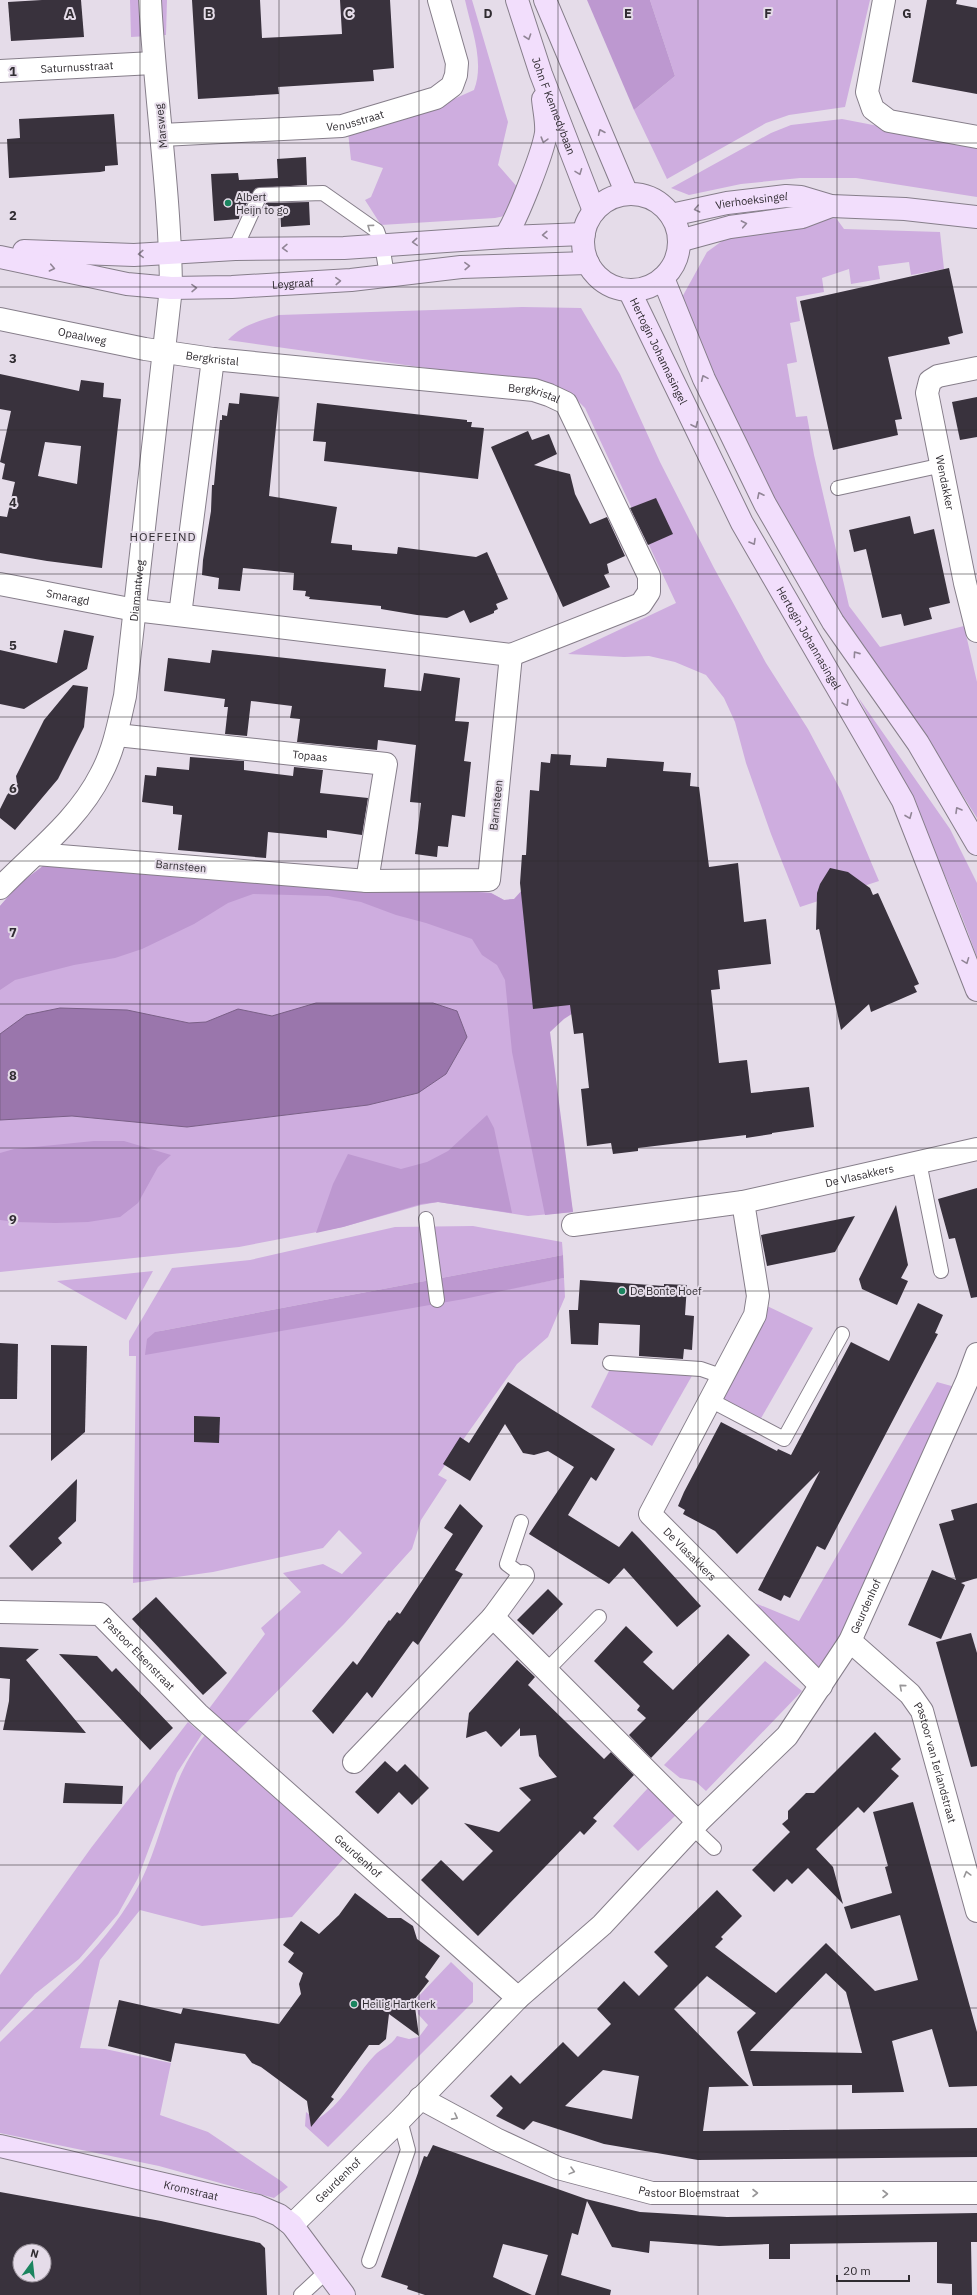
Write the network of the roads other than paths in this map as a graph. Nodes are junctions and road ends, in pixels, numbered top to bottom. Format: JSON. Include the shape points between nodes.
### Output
{"nodes":[{"id":1,"x":150,"y":0,"type":"edge"},
{"id":2,"x":439,"y":0,"type":"edge"},
{"id":3,"x":517,"y":0,"type":"edge"},
{"id":4,"x":545,"y":0,"type":"edge"},
{"id":5,"x":884,"y":0,"type":"edge"},
{"id":6,"x":154,"y":63,"type":"junction"},
{"id":7,"x":0,"y":71,"type":"edge"},
{"id":8,"x":540,"y":74,"type":"junction"},
{"id":9,"x":162,"y":135,"type":"junction"},
{"id":10,"x":977,"y":137,"type":"edge"},
{"id":11,"x":627,"y":194,"type":"junction"},
{"id":12,"x":831,"y":206,"type":"junction"},
{"id":13,"x":594,"y":211,"type":"junction"},
{"id":14,"x":671,"y":215,"type":"junction"},
{"id":15,"x":977,"y":217,"type":"edge"},
{"id":16,"x":584,"y":234,"type":"junction"},
{"id":17,"x":505,"y":237,"type":"junction"},
{"id":18,"x":679,"y":241,"type":"junction"},
{"id":19,"x":382,"y":245,"type":"junction"},
{"id":20,"x":235,"y":249,"type":"junction"},
{"id":21,"x":0,"y":250,"type":"edge"},
{"id":22,"x":170,"y":253,"type":"junction"},
{"id":23,"x":0,"y":257,"type":"edge"},
{"id":24,"x":588,"y":263,"type":"junction"},
{"id":25,"x":387,"y":275,"type":"junction"},
{"id":26,"x":663,"y":278,"type":"junction"},
{"id":27,"x":171,"y":288,"type":"junction"},
{"id":28,"x":629,"y":290,"type":"junction"},
{"id":29,"x":0,"y":319,"type":"edge"},
{"id":30,"x":165,"y":353,"type":"junction"},
{"id":31,"x":213,"y":359,"type":"junction"},
{"id":32,"x":977,"y":368,"type":"edge"},
{"id":33,"x":943,"y":465,"type":"junction"},
{"id":34,"x":838,"y":488,"type":"dead end"},
{"id":35,"x":0,"y":584,"type":"edge"},
{"id":36,"x":135,"y":610,"type":"junction"},
{"id":37,"x":180,"y":615,"type":"junction"},
{"id":38,"x":977,"y":631,"type":"edge"},
{"id":39,"x":511,"y":654,"type":"junction"},
{"id":40,"x":117,"y":735,"type":"junction"},
{"id":41,"x":977,"y":844,"type":"edge"},
{"id":42,"x":36,"y":854,"type":"junction"},
{"id":43,"x":2,"y":881,"type":"edge"},
{"id":44,"x":367,"y":881,"type":"junction"},
{"id":45,"x":977,"y":990,"type":"edge"},
{"id":46,"x":977,"y":1149,"type":"edge"},
{"id":47,"x":919,"y":1162,"type":"junction"},
{"id":48,"x":743,"y":1202,"type":"junction"},
{"id":49,"x":426,"y":1219,"type":"dead end"},
{"id":50,"x":573,"y":1225,"type":"dead end"},
{"id":51,"x":942,"y":1271,"type":"dead end"},
{"id":52,"x":437,"y":1300,"type":"dead end"},
{"id":53,"x":842,"y":1334,"type":"dead end"},
{"id":54,"x":977,"y":1354,"type":"edge"},
{"id":55,"x":610,"y":1363,"type":"dead end"},
{"id":56,"x":724,"y":1377,"type":"junction"},
{"id":57,"x":712,"y":1401,"type":"junction"},
{"id":58,"x":521,"y":1522,"type":"dead end"},
{"id":59,"x":523,"y":1576,"type":"joint"},
{"id":60,"x":0,"y":1612,"type":"edge"},
{"id":61,"x":494,"y":1617,"type":"junction"},
{"id":62,"x":599,"y":1617,"type":"dead end"},
{"id":63,"x":850,"y":1641,"type":"junction"},
{"id":64,"x":546,"y":1671,"type":"junction"},
{"id":65,"x":821,"y":1686,"type":"junction"},
{"id":66,"x":198,"y":1714,"type":"joint"},
{"id":67,"x":354,"y":1762,"type":"dead end"},
{"id":68,"x":695,"y":1825,"type":"junction"},
{"id":69,"x":714,"y":1848,"type":"dead end"},
{"id":70,"x":977,"y":1911,"type":"edge"},
{"id":71,"x":518,"y":1998,"type":"junction"},
{"id":72,"x":420,"y":2098,"type":"junction"},
{"id":73,"x":400,"y":2120,"type":"junction"},
{"id":74,"x":0,"y":2146,"type":"edge"},
{"id":75,"x":977,"y":2193,"type":"edge"},
{"id":76,"x":292,"y":2225,"type":"junction"},
{"id":77,"x":369,"y":2261,"type":"dead end"},
{"id":78,"x":326,"y":2271,"type":"junction"},
{"id":79,"x":301,"y":2295,"type":"edge"},
{"id":80,"x":344,"y":2295,"type":"edge"}],
"edges":[{"from":1,"to":6,"type":"street","name":"Marsweg"},
{"from":2,"to":9,"type":"street","name":"Venusstraat","via":[[457,63],[452,86],[436,98],[342,126]]},
{"from":3,"to":8,"type":"main road","name":"John F Kennedybaan","one_way":true},
{"from":11,"to":4,"type":"main road","one_way":true},
{"from":5,"to":10,"type":"street","via":[[867,92],[872,109],[889,121]]},
{"from":6,"to":7,"type":"street","name":"Saturnusstraat"},
{"from":6,"to":9,"type":"street","name":"Marsweg"},
{"from":8,"to":13,"type":"main road","name":"John F Kennedybaan","one_way":true},
{"from":8,"to":17,"type":"main road","one_way":true,"via":[[546,133],[529,183]]},
{"from":9,"to":22,"type":"street","name":"Marsweg"},
{"from":11,"to":13,"type":"main road","via":[[615,197]]},
{"from":11,"to":14,"type":"main road","via":[[653,199]]},
{"from":12,"to":14,"type":"main road","name":"Vierhoeksingel","one_way":true,"via":[[801,197],[786,196],[727,203]]},
{"from":12,"to":15,"type":"main road","name":"Vierhoeksingel","via":[[905,209]]},
{"from":18,"to":12,"type":"main road","name":"Vierhoeksingel","one_way":true,"via":[[730,227],[802,217]]},
{"from":13,"to":16,"type":"main road"},
{"from":14,"to":18,"type":"main road"},
{"from":16,"to":17,"type":"main road","one_way":true},
{"from":16,"to":24,"type":"main road","via":[[584,249]]},
{"from":17,"to":19,"type":"main road","one_way":true},
{"from":18,"to":26,"type":"main road","via":[[674,263]]},
{"from":19,"to":20,"type":"main road","one_way":true},
{"from":19,"to":20,"type":"lane","one_way":true,"via":[[377,231],[324,193],[260,195]]},
{"from":19,"to":25,"type":"lane"},
{"from":20,"to":22,"type":"main road"},
{"from":22,"to":21,"type":"main road","one_way":true,"via":[[108,255]]},
{"from":22,"to":27,"type":"street","name":"Diamantweg"},
{"from":23,"to":27,"type":"main road","name":"Leygraaf","one_way":true,"via":[[128,284]]},
{"from":25,"to":24,"type":"main road","name":"Leygraaf","one_way":true,"via":[[461,267]]},
{"from":24,"to":28,"type":"main road","via":[[595,274],[605,282],[616,288]]},
{"from":27,"to":25,"type":"main road","name":"Leygraaf","one_way":true,"via":[[256,286]]},
{"from":26,"to":28,"type":"main road","via":[[641,289]]},
{"from":41,"to":26,"type":"main road","one_way":true,"via":[[918,743],[833,622],[765,504],[704,379]]},
{"from":27,"to":30,"type":"street","name":"Diamantweg"},
{"from":28,"to":45,"type":"main road","name":"Hertogin Johannasingel","one_way":true,"via":[[742,523],[903,801]]},
{"from":29,"to":30,"type":"street","name":"Opaalweg"},
{"from":30,"to":31,"type":"street","name":"Bergkristal"},
{"from":30,"to":36,"type":"street","name":"Diamantweg"},
{"from":31,"to":37,"type":"street"},
{"from":31,"to":39,"type":"street","name":"Bergkristal","via":[[534,390],[566,403],[649,576],[649,592],[641,604]]},
{"from":32,"to":33,"type":"street","name":"Wendakker","via":[[938,376],[930,381],[927,392]]},
{"from":33,"to":34,"type":"lane"},
{"from":33,"to":38,"type":"street","name":"Wendakker","via":[[965,583]]},
{"from":35,"to":36,"type":"street","name":"Smaragd"},
{"from":36,"to":37,"type":"street"},
{"from":36,"to":40,"type":"street","name":"Diamantweg","via":[[125,696]]},
{"from":37,"to":39,"type":"street"},
{"from":39,"to":44,"type":"street","name":"Barnsteen","via":[[490,880]]},
{"from":40,"to":42,"type":"street","name":"Diamantweg","via":[[101,774],[74,814]]},
{"from":40,"to":44,"type":"street","name":"Topaas","via":[[386,764]]},
{"from":42,"to":43,"type":"street","name":"Diamantweg"},
{"from":42,"to":44,"type":"street","name":"Barnsteen"},
{"from":46,"to":47,"type":"street","name":"De Vlasakkers"},
{"from":47,"to":48,"type":"street","name":"De Vlasakkers"},
{"from":47,"to":51,"type":"lane"},
{"from":48,"to":50,"type":"street","name":"De Vlasakkers"},
{"from":48,"to":56,"type":"street","name":"De Vlasakkers","via":[[758,1296],[755,1315]]},
{"from":49,"to":52,"type":"lane"},
{"from":53,"to":57,"type":"lane","via":[[784,1439]]},
{"from":54,"to":63,"type":"street","name":"Geurdenhof"},
{"from":55,"to":56,"type":"lane","via":[[701,1370]]},
{"from":56,"to":57,"type":"street","name":"De Vlasakkers"},
{"from":57,"to":65,"type":"street","name":"De Vlasakkers","via":[[650,1514]]},
{"from":58,"to":59,"type":"lane","via":[[507,1564]]},
{"from":59,"to":61,"type":"street"},
{"from":60,"to":66,"type":"street","name":"Pastoor Elsenstraat","via":[[100,1614]]},
{"from":61,"to":64,"type":"street"},
{"from":61,"to":67,"type":"street"},
{"from":62,"to":64,"type":"lane"},
{"from":63,"to":65,"type":"street","name":"Geurdenhof"},
{"from":70,"to":63,"type":"street","name":"Pastoor van Ierlandstraat","one_way":true,"via":[[922,1711],[910,1694]]},
{"from":64,"to":68,"type":"street"},
{"from":65,"to":68,"type":"street","name":"Geurdenhof","via":[[787,1736]]},
{"from":66,"to":71,"type":"street","name":"Geurdenhof"},
{"from":68,"to":69,"type":"lane"},
{"from":68,"to":71,"type":"street","name":"Geurdenhof","via":[[602,1925]]},
{"from":71,"to":72,"type":"street","name":"Geurdenhof"},
{"from":72,"to":73,"type":"street","name":"Geurdenhof"},
{"from":72,"to":75,"type":"street","name":"Pastoor Bloemstraat","one_way":true,"via":[[558,2168],[652,2193]]},
{"from":73,"to":76,"type":"street","name":"Geurdenhof"},
{"from":73,"to":77,"type":"lane","via":[[408,2150]]},
{"from":74,"to":76,"type":"main road","name":"Kromstraat","via":[[258,2206],[280,2215]]},
{"from":76,"to":78,"type":"main road","name":"Kromstraat"},
{"from":78,"to":79,"type":"lane"},
{"from":78,"to":80,"type":"main road","name":"Kromstraat"}]}
